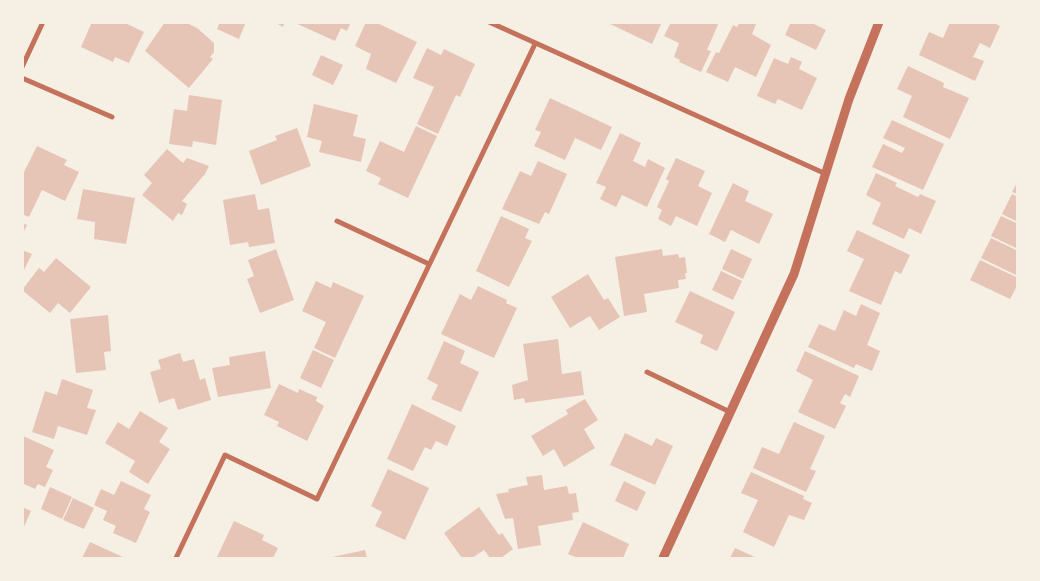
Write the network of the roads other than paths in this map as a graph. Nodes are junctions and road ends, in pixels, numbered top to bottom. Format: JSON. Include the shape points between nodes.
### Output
{"nodes":[{"id":1,"x":43,"y":22,"type":"edge"},
{"id":2,"x":489,"y":22,"type":"edge"},
{"id":3,"x":878,"y":22,"type":"edge"},
{"id":4,"x":535,"y":44,"type":"junction"},
{"id":5,"x":22,"y":67,"type":"edge"},
{"id":6,"x":22,"y":78,"type":"edge"},
{"id":7,"x":112,"y":117,"type":"dead end"},
{"id":8,"x":826,"y":174,"type":"junction"},
{"id":9,"x":337,"y":221,"type":"dead end"},
{"id":10,"x":429,"y":264,"type":"junction"},
{"id":11,"x":647,"y":372,"type":"dead end"},
{"id":12,"x":730,"y":412,"type":"junction"},
{"id":13,"x":176,"y":558,"type":"edge"},
{"id":14,"x":663,"y":558,"type":"edge"}],
"edges":[{"from":1,"to":5,"type":"street"},
{"from":2,"to":4,"type":"street"},
{"from":3,"to":8,"type":"street","via":[[848,99]]},
{"from":4,"to":8,"type":"street"},
{"from":4,"to":10,"type":"street"},
{"from":6,"to":7,"type":"street"},
{"from":8,"to":12,"type":"street","via":[[794,274]]},
{"from":9,"to":10,"type":"street"},
{"from":10,"to":13,"type":"street","via":[[317,498],[224,455]]},
{"from":11,"to":12,"type":"street"},
{"from":12,"to":14,"type":"street"}]}
